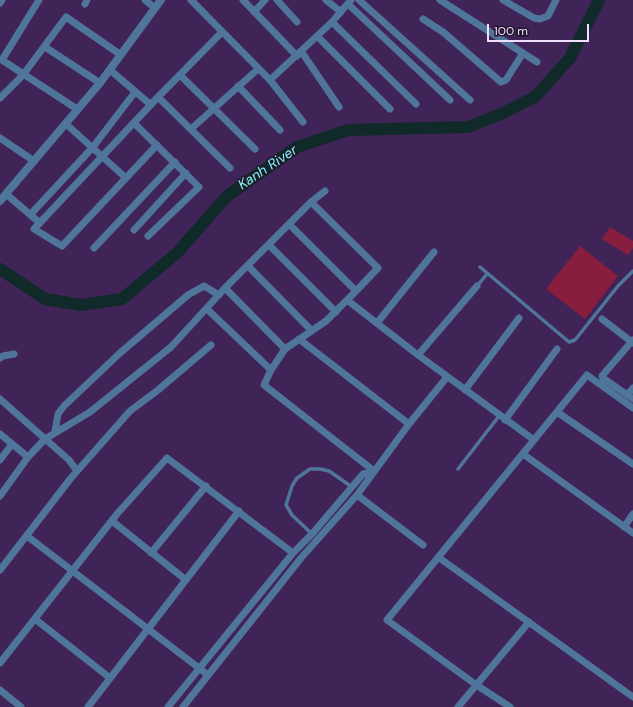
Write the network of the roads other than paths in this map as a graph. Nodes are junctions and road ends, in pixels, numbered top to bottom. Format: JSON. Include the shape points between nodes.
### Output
{"nodes":[{"id":1,"x":2,"y":0,"type":"edge"},
{"id":2,"x":39,"y":0,"type":"edge"},
{"id":3,"x":145,"y":0,"type":"edge"},
{"id":4,"x":161,"y":0,"type":"edge"},
{"id":5,"x":191,"y":0,"type":"edge"},
{"id":6,"x":243,"y":0,"type":"edge"},
{"id":7,"x":265,"y":0,"type":"edge"},
{"id":8,"x":277,"y":0,"type":"edge"},
{"id":9,"x":326,"y":0,"type":"edge"},
{"id":10,"x":360,"y":0,"type":"edge"},
{"id":11,"x":440,"y":0,"type":"edge"},
{"id":12,"x":503,"y":0,"type":"edge"},
{"id":13,"x":556,"y":0,"type":"edge"},
{"id":14,"x":349,"y":2,"type":"edge"},
{"id":15,"x":0,"y":3,"type":"edge"},
{"id":16,"x":155,"y":8,"type":"junction"},
{"id":17,"x":254,"y":12,"type":"junction"},
{"id":18,"x":341,"y":12,"type":"junction"},
{"id":19,"x":423,"y":19,"type":"dead end"},
{"id":20,"x":297,"y":22,"type":"dead end"},
{"id":21,"x":332,"y":22,"type":"junction"},
{"id":22,"x":222,"y":32,"type":"junction"},
{"id":23,"x":317,"y":36,"type":"junction"},
{"id":24,"x":45,"y":47,"type":"junction"},
{"id":25,"x":522,"y":53,"type":"junction"},
{"id":26,"x":299,"y":54,"type":"junction"},
{"id":27,"x":120,"y":55,"type":"junction"},
{"id":28,"x":537,"y":62,"type":"dead end"},
{"id":29,"x":258,"y":69,"type":"junction"},
{"id":30,"x":110,"y":70,"type":"junction"},
{"id":31,"x":23,"y":75,"type":"junction"},
{"id":32,"x":181,"y":76,"type":"junction"},
{"id":33,"x":270,"y":80,"type":"junction"},
{"id":34,"x":100,"y":83,"type":"junction"},
{"id":35,"x":238,"y":86,"type":"junction"},
{"id":36,"x":136,"y":92,"type":"junction"},
{"id":37,"x":158,"y":97,"type":"junction"},
{"id":38,"x":0,"y":98,"type":"edge"},
{"id":39,"x":450,"y":100,"type":"dead end"},
{"id":40,"x":470,"y":100,"type":"dead end"},
{"id":41,"x":416,"y":104,"type":"dead end"},
{"id":42,"x":151,"y":105,"type":"junction"},
{"id":43,"x":339,"y":107,"type":"dead end"},
{"id":44,"x":214,"y":108,"type":"junction"},
{"id":45,"x":390,"y":109,"type":"dead end"},
{"id":46,"x":77,"y":110,"type":"junction"},
{"id":47,"x":303,"y":122,"type":"dead end"},
{"id":48,"x":134,"y":123,"type":"junction"},
{"id":49,"x":66,"y":124,"type":"junction"},
{"id":50,"x":191,"y":130,"type":"junction"},
{"id":51,"x":280,"y":130,"type":"dead end"},
{"id":52,"x":0,"y":138,"type":"edge"},
{"id":53,"x":157,"y":145,"type":"junction"},
{"id":54,"x":93,"y":147,"type":"junction"},
{"id":55,"x":255,"y":149,"type":"dead end"},
{"id":56,"x":103,"y":156,"type":"junction"},
{"id":57,"x":34,"y":161,"type":"junction"},
{"id":58,"x":176,"y":162,"type":"junction"},
{"id":59,"x":230,"y":168,"type":"dead end"},
{"id":60,"x":186,"y":173,"type":"junction"},
{"id":61,"x":126,"y":178,"type":"junction"},
{"id":62,"x":325,"y":191,"type":"dead end"},
{"id":63,"x":6,"y":194,"type":"junction"},
{"id":64,"x":0,"y":200,"type":"edge"},
{"id":65,"x":311,"y":202,"type":"junction"},
{"id":66,"x":30,"y":215,"type":"junction"},
{"id":67,"x":40,"y":223,"type":"junction"},
{"id":68,"x":290,"y":225,"type":"junction"},
{"id":69,"x":134,"y":230,"type":"dead end"},
{"id":70,"x":148,"y":236,"type":"dead end"},
{"id":71,"x":270,"y":246,"type":"junction"},
{"id":72,"x":94,"y":248,"type":"dead end"},
{"id":73,"x":434,"y":252,"type":"dead end"},
{"id":74,"x":248,"y":266,"type":"junction"},
{"id":75,"x":480,"y":268,"type":"dead end"},
{"id":76,"x":633,"y":271,"type":"edge"},
{"id":77,"x":487,"y":274,"type":"junction"},
{"id":78,"x":477,"y":286,"type":"joint"},
{"id":79,"x":225,"y":288,"type":"junction"},
{"id":80,"x":356,"y":291,"type":"junction"},
{"id":81,"x":219,"y":295,"type":"junction"},
{"id":82,"x":347,"y":300,"type":"junction"},
{"id":83,"x":207,"y":309,"type":"junction"},
{"id":84,"x":336,"y":312,"type":"junction"},
{"id":85,"x":519,"y":318,"type":"dead end"},
{"id":86,"x":602,"y":319,"type":"dead end"},
{"id":87,"x":376,"y":323,"type":"junction"},
{"id":88,"x":311,"y":330,"type":"junction"},
{"id":89,"x":299,"y":339,"type":"junction"},
{"id":90,"x":633,"y":342,"type":"edge"},
{"id":91,"x":211,"y":345,"type":"dead end"},
{"id":92,"x":285,"y":349,"type":"junction"},
{"id":93,"x":557,"y":349,"type":"dead end"},
{"id":94,"x":14,"y":354,"type":"dead end"},
{"id":95,"x":418,"y":355,"type":"junction"},
{"id":96,"x":0,"y":358,"type":"edge"},
{"id":97,"x":271,"y":370,"type":"junction"},
{"id":98,"x":447,"y":377,"type":"junction"},
{"id":99,"x":633,"y":388,"type":"edge"},
{"id":100,"x":465,"y":390,"type":"junction"},
{"id":101,"x":630,"y":397,"type":"edge"},
{"id":102,"x":0,"y":399,"type":"edge"},
{"id":103,"x":633,"y":408,"type":"edge"},
{"id":104,"x":557,"y":412,"type":"junction"},
{"id":105,"x":502,"y":418,"type":"junction"},
{"id":106,"x":409,"y":424,"type":"junction"},
{"id":107,"x":55,"y":431,"type":"junction"},
{"id":108,"x":0,"y":434,"type":"edge"},
{"id":109,"x":45,"y":439,"type":"junction"},
{"id":110,"x":534,"y":440,"type":"junction"},
{"id":111,"x":12,"y":444,"type":"junction"},
{"id":112,"x":523,"y":454,"type":"junction"},
{"id":113,"x":28,"y":457,"type":"junction"},
{"id":114,"x":0,"y":460,"type":"edge"},
{"id":115,"x":633,"y":464,"type":"edge"},
{"id":116,"x":458,"y":469,"type":"dead end"},
{"id":117,"x":77,"y":471,"type":"junction"},
{"id":118,"x":374,"y":472,"type":"junction"},
{"id":119,"x":206,"y":486,"type":"junction"},
{"id":120,"x":352,"y":487,"type":"junction"},
{"id":121,"x":357,"y":495,"type":"junction"},
{"id":122,"x":0,"y":496,"type":"edge"},
{"id":123,"x":239,"y":511,"type":"junction"},
{"id":124,"x":633,"y":514,"type":"edge"},
{"id":125,"x":112,"y":521,"type":"junction"},
{"id":126,"x":624,"y":527,"type":"junction"},
{"id":127,"x":633,"y":533,"type":"edge"},
{"id":128,"x":312,"y":534,"type":"junction"},
{"id":129,"x":27,"y":536,"type":"junction"},
{"id":130,"x":423,"y":545,"type":"dead end"},
{"id":131,"x":293,"y":552,"type":"junction"},
{"id":132,"x":152,"y":553,"type":"junction"},
{"id":133,"x":438,"y":557,"type":"junction"},
{"id":134,"x":0,"y":570,"type":"edge"},
{"id":135,"x":73,"y":570,"type":"junction"},
{"id":136,"x":186,"y":580,"type":"junction"},
{"id":137,"x":35,"y":619,"type":"junction"},
{"id":138,"x":529,"y":622,"type":"junction"},
{"id":139,"x":148,"y":629,"type":"junction"},
{"id":140,"x":0,"y":663,"type":"edge"},
{"id":141,"x":198,"y":669,"type":"junction"},
{"id":142,"x":208,"y":675,"type":"junction"},
{"id":143,"x":110,"y":678,"type":"junction"},
{"id":144,"x":475,"y":684,"type":"junction"},
{"id":145,"x":0,"y":690,"type":"edge"},
{"id":146,"x":633,"y":697,"type":"edge"},
{"id":147,"x":21,"y":707,"type":"edge"},
{"id":148,"x":88,"y":707,"type":"edge"},
{"id":149,"x":168,"y":707,"type":"edge"},
{"id":150,"x":183,"y":707,"type":"edge"},
{"id":151,"x":458,"y":707,"type":"edge"},
{"id":152,"x":510,"y":707,"type":"edge"}],
"edges":[{"from":1,"to":15,"type":"street"},
{"from":2,"to":31,"type":"street","via":[[2,60]]},
{"from":3,"to":16,"type":"street"},
{"from":4,"to":16,"type":"street"},
{"from":5,"to":22,"type":"street"},
{"from":6,"to":17,"type":"street"},
{"from":7,"to":17,"type":"street"},
{"from":8,"to":20,"type":"street"},
{"from":9,"to":18,"type":"street"},
{"from":10,"to":40,"type":"street"},
{"from":11,"to":25,"type":"street"},
{"from":12,"to":13,"type":"street","via":[[540,19],[548,16]]},
{"from":14,"to":18,"type":"street"},
{"from":14,"to":39,"type":"street"},
{"from":16,"to":27,"type":"street"},
{"from":17,"to":26,"type":"street"},
{"from":18,"to":21,"type":"street"},
{"from":19,"to":25,"type":"street","via":[[443,32],[501,82],[507,79]]},
{"from":21,"to":23,"type":"street"},
{"from":21,"to":41,"type":"street"},
{"from":22,"to":29,"type":"street"},
{"from":22,"to":32,"type":"street"},
{"from":23,"to":26,"type":"street"},
{"from":23,"to":45,"type":"street"},
{"from":24,"to":27,"type":"street","via":[[66,17]]},
{"from":24,"to":31,"type":"street"},
{"from":24,"to":34,"type":"street"},
{"from":25,"to":28,"type":"street"},
{"from":26,"to":33,"type":"street"},
{"from":26,"to":43,"type":"street"},
{"from":27,"to":30,"type":"street"},
{"from":29,"to":33,"type":"street"},
{"from":29,"to":35,"type":"street"},
{"from":30,"to":34,"type":"street"},
{"from":30,"to":36,"type":"street"},
{"from":31,"to":38,"type":"street"},
{"from":31,"to":46,"type":"street"},
{"from":32,"to":37,"type":"street"},
{"from":32,"to":44,"type":"street"},
{"from":33,"to":47,"type":"street"},
{"from":34,"to":46,"type":"street"},
{"from":35,"to":44,"type":"street"},
{"from":35,"to":51,"type":"street"},
{"from":36,"to":42,"type":"street"},
{"from":36,"to":54,"type":"street"},
{"from":37,"to":42,"type":"street"},
{"from":37,"to":50,"type":"street"},
{"from":42,"to":48,"type":"street"},
{"from":44,"to":50,"type":"street"},
{"from":44,"to":55,"type":"street"},
{"from":46,"to":49,"type":"street"},
{"from":48,"to":53,"type":"street"},
{"from":48,"to":56,"type":"street"},
{"from":49,"to":54,"type":"street"},
{"from":49,"to":57,"type":"street"},
{"from":50,"to":59,"type":"street"},
{"from":52,"to":57,"type":"street"},
{"from":53,"to":58,"type":"street"},
{"from":53,"to":61,"type":"street"},
{"from":54,"to":56,"type":"street"},
{"from":54,"to":66,"type":"street"},
{"from":56,"to":61,"type":"street"},
{"from":56,"to":67,"type":"street"},
{"from":57,"to":63,"type":"street"},
{"from":58,"to":60,"type":"street"},
{"from":58,"to":72,"type":"street"},
{"from":60,"to":69,"type":"street"},
{"from":60,"to":70,"type":"street","via":[[199,186]]},
{"from":61,"to":67,"type":"street","via":[[62,246],[34,229]]},
{"from":62,"to":65,"type":"street"},
{"from":63,"to":64,"type":"street"},
{"from":63,"to":66,"type":"street"},
{"from":65,"to":68,"type":"street"},
{"from":65,"to":80,"type":"street","via":[[378,268]]},
{"from":66,"to":67,"type":"street"},
{"from":68,"to":71,"type":"street"},
{"from":68,"to":80,"type":"street"},
{"from":71,"to":74,"type":"street"},
{"from":71,"to":84,"type":"street"},
{"from":73,"to":87,"type":"street"},
{"from":74,"to":79,"type":"street"},
{"from":74,"to":88,"type":"street"},
{"from":75,"to":77,"type":"lane"},
{"from":76,"to":77,"type":"lane","via":[[625,277],[572,342],[565,339]]},
{"from":77,"to":78,"type":"lane"},
{"from":78,"to":95,"type":"street"},
{"from":79,"to":81,"type":"street"},
{"from":79,"to":92,"type":"street"},
{"from":80,"to":82,"type":"street"},
{"from":81,"to":83,"type":"street"},
{"from":81,"to":107,"type":"street","via":[[204,286],[188,295],[120,353],[64,406],[58,414]]},
{"from":82,"to":84,"type":"street"},
{"from":82,"to":87,"type":"street"},
{"from":83,"to":97,"type":"street"},
{"from":83,"to":107,"type":"street","via":[[171,347],[90,412]]},
{"from":84,"to":88,"type":"street"},
{"from":85,"to":100,"type":"street"},
{"from":86,"to":90,"type":"street"},
{"from":87,"to":95,"type":"street"},
{"from":88,"to":89,"type":"street"},
{"from":89,"to":92,"type":"street"},
{"from":89,"to":106,"type":"street"},
{"from":90,"to":101,"type":"street","via":[[602,376]]},
{"from":91,"to":117,"type":"street","via":[[130,411]]},
{"from":92,"to":97,"type":"street"},
{"from":93,"to":105,"type":"street"},
{"from":94,"to":96,"type":"street"},
{"from":95,"to":98,"type":"street"},
{"from":97,"to":118,"type":"street","via":[[264,385]]},
{"from":98,"to":100,"type":"street"},
{"from":98,"to":106,"type":"street"},
{"from":99,"to":101,"type":"street"},
{"from":100,"to":105,"type":"street"},
{"from":102,"to":109,"type":"street"},
{"from":103,"to":104,"type":"street","via":[[587,375]]},
{"from":104,"to":110,"type":"street"},
{"from":104,"to":115,"type":"street"},
{"from":105,"to":110,"type":"street"},
{"from":105,"to":116,"type":"lane"},
{"from":106,"to":118,"type":"street"},
{"from":107,"to":109,"type":"street"},
{"from":108,"to":111,"type":"street"},
{"from":109,"to":113,"type":"street"},
{"from":109,"to":117,"type":"street","via":[[69,460]]},
{"from":110,"to":112,"type":"street"},
{"from":111,"to":113,"type":"street"},
{"from":111,"to":114,"type":"street"},
{"from":112,"to":126,"type":"street"},
{"from":112,"to":133,"type":"street"},
{"from":113,"to":122,"type":"street"},
{"from":117,"to":129,"type":"street"},
{"from":118,"to":120,"type":"street","via":[[363,474]]},
{"from":118,"to":121,"type":"street"},
{"from":119,"to":123,"type":"street"},
{"from":119,"to":125,"type":"street","via":[[168,458]]},
{"from":119,"to":132,"type":"street"},
{"from":120,"to":128,"type":"street"},
{"from":120,"to":128,"type":"lane","via":[[329,470],[320,468],[310,469],[297,478],[286,505],[292,515]]},
{"from":121,"to":130,"type":"street"},
{"from":121,"to":142,"type":"street","via":[[301,558]]},
{"from":123,"to":131,"type":"street"},
{"from":123,"to":136,"type":"street"},
{"from":124,"to":126,"type":"street"},
{"from":125,"to":132,"type":"street"},
{"from":125,"to":135,"type":"street"},
{"from":126,"to":127,"type":"street"},
{"from":128,"to":131,"type":"street"},
{"from":129,"to":134,"type":"street"},
{"from":129,"to":135,"type":"street"},
{"from":131,"to":141,"type":"street"},
{"from":132,"to":136,"type":"street"},
{"from":133,"to":138,"type":"street"},
{"from":133,"to":144,"type":"street","via":[[387,620]]},
{"from":135,"to":137,"type":"street"},
{"from":135,"to":139,"type":"street"},
{"from":136,"to":139,"type":"street"},
{"from":137,"to":140,"type":"street"},
{"from":137,"to":143,"type":"street"},
{"from":138,"to":144,"type":"street"},
{"from":138,"to":146,"type":"street"},
{"from":139,"to":141,"type":"street"},
{"from":139,"to":143,"type":"street"},
{"from":141,"to":142,"type":"street"},
{"from":141,"to":149,"type":"street"},
{"from":142,"to":150,"type":"street"},
{"from":143,"to":148,"type":"street"},
{"from":144,"to":151,"type":"street"},
{"from":144,"to":152,"type":"street"},
{"from":145,"to":147,"type":"street"}]}
